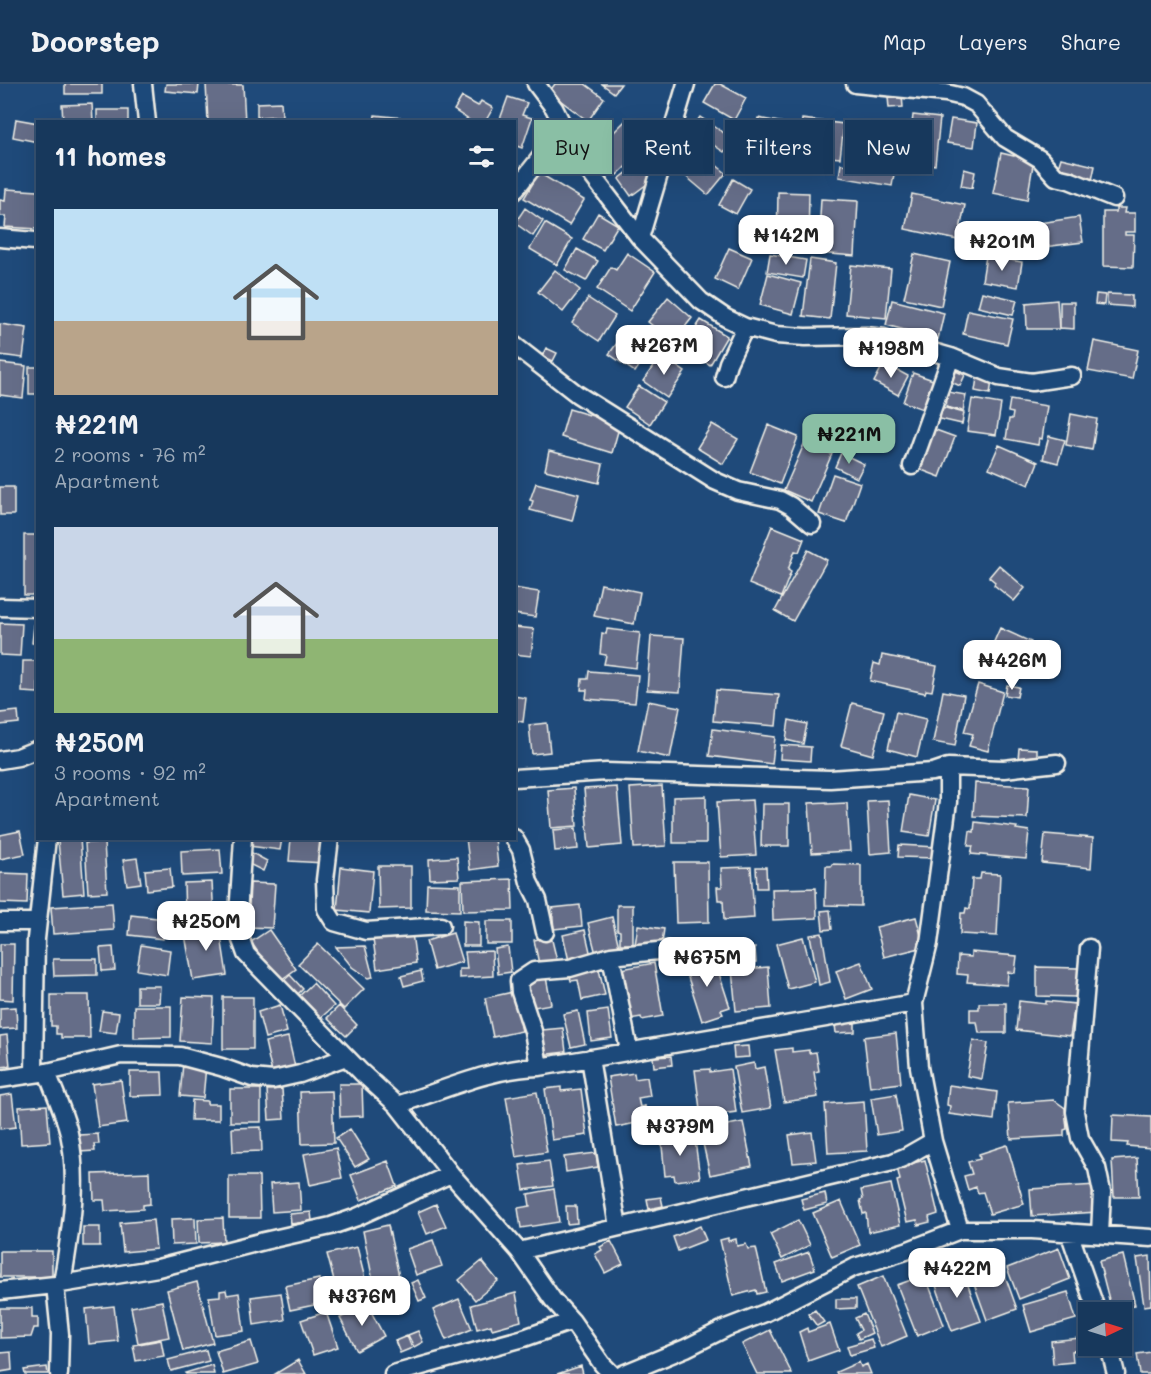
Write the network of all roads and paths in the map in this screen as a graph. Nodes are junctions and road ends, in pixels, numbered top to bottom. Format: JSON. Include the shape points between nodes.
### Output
{"nodes":[{"id":1,"x":143,"y":84,"type":"edge"},
{"id":2,"x":536,"y":84,"type":"edge"},
{"id":3,"x":686,"y":84,"type":"edge"},
{"id":4,"x":855,"y":84,"type":"edge"},
{"id":5,"x":147,"y":120,"type":"edge"},
{"id":6,"x":560,"y":120,"type":"edge"},
{"id":7,"x":534,"y":165,"type":"edge"},
{"id":8,"x":591,"y":174,"type":"edge"},
{"id":9,"x":516,"y":188,"type":"edge"},
{"id":10,"x":1114,"y":198,"type":"dead end"},
{"id":11,"x":0,"y":238,"type":"edge"},
{"id":12,"x":640,"y":238,"type":"junction"},
{"id":13,"x":35,"y":241,"type":"dead end"},
{"id":14,"x":745,"y":327,"type":"junction"},
{"id":15,"x":516,"y":347,"type":"edge"},
{"id":16,"x":951,"y":357,"type":"junction"},
{"id":17,"x":1072,"y":376,"type":"dead end"},
{"id":18,"x":724,"y":378,"type":"dead end"},
{"id":19,"x":912,"y":466,"type":"dead end"},
{"id":20,"x":812,"y":525,"type":"dead end"},
{"id":21,"x":0,"y":607,"type":"edge"},
{"id":22,"x":36,"y":608,"type":"edge"},
{"id":23,"x":36,"y":750,"type":"edge"},
{"id":24,"x":0,"y":760,"type":"edge"},
{"id":25,"x":1057,"y":763,"type":"dead end"},
{"id":26,"x":948,"y":767,"type":"junction"},
{"id":27,"x":516,"y":778,"type":"edge"},
{"id":28,"x":47,"y":840,"type":"edge"},
{"id":29,"x":243,"y":840,"type":"edge"},
{"id":30,"x":330,"y":840,"type":"edge"},
{"id":31,"x":515,"y":840,"type":"edge"},
{"id":32,"x":0,"y":922,"type":"edge"},
{"id":33,"x":38,"y":922,"type":"junction"},
{"id":34,"x":441,"y":926,"type":"dead end"},
{"id":35,"x":545,"y":932,"type":"dead end"},
{"id":36,"x":1089,"y":948,"type":"dead end"},
{"id":37,"x":667,"y":950,"type":"dead end"},
{"id":38,"x":611,"y":956,"type":"junction"},
{"id":39,"x":914,"y":1003,"type":"junction"},
{"id":40,"x":629,"y":1051,"type":"junction"},
{"id":41,"x":346,"y":1057,"type":"junction"},
{"id":42,"x":590,"y":1058,"type":"junction"},
{"id":43,"x":539,"y":1067,"type":"junction"},
{"id":44,"x":40,"y":1072,"type":"junction"},
{"id":45,"x":0,"y":1079,"type":"edge"},
{"id":46,"x":397,"y":1105,"type":"junction"},
{"id":47,"x":933,"y":1141,"type":"junction"},
{"id":48,"x":451,"y":1174,"type":"junction"},
{"id":49,"x":618,"y":1227,"type":"junction"},
{"id":50,"x":960,"y":1230,"type":"junction"},
{"id":51,"x":1069,"y":1232,"type":"junction"},
{"id":52,"x":1100,"y":1234,"type":"junction"},
{"id":53,"x":1151,"y":1238,"type":"edge"},
{"id":54,"x":519,"y":1251,"type":"junction"},
{"id":55,"x":58,"y":1285,"type":"junction"},
{"id":56,"x":0,"y":1291,"type":"edge"},
{"id":57,"x":1094,"y":1302,"type":"edge"},
{"id":58,"x":572,"y":1321,"type":"junction"},
{"id":59,"x":1112,"y":1356,"type":"edge"},
{"id":60,"x":59,"y":1374,"type":"edge"},
{"id":61,"x":393,"y":1374,"type":"edge"},
{"id":62,"x":612,"y":1374,"type":"edge"},
{"id":63,"x":623,"y":1374,"type":"edge"},
{"id":64,"x":1116,"y":1374,"type":"edge"}],
"edges":[{"from":1,"to":5,"type":"street"},
{"from":2,"to":6,"type":"street"},
{"from":3,"to":12,"type":"street"},
{"from":4,"to":10,"type":"street","via":[[963,97],[976,104],[1005,138],[1040,159],[1056,177]]},
{"from":7,"to":9,"type":"street"},
{"from":8,"to":12,"type":"street"},
{"from":11,"to":13,"type":"street"},
{"from":12,"to":14,"type":"street","via":[[701,301]]},
{"from":14,"to":16,"type":"street","via":[[776,335],[884,338]]},
{"from":14,"to":18,"type":"street"},
{"from":15,"to":20,"type":"street","via":[[577,394],[715,481],[785,503]]},
{"from":16,"to":17,"type":"street","via":[[999,377],[1032,382]]},
{"from":16,"to":19,"type":"street"},
{"from":21,"to":22,"type":"street"},
{"from":23,"to":24,"type":"street"},
{"from":25,"to":26,"type":"street","via":[[1004,769]]},
{"from":26,"to":27,"type":"street","via":[[933,772],[830,779],[606,772]]},
{"from":26,"to":39,"type":"street","via":[[948,802],[929,943]]},
{"from":28,"to":33,"type":"street"},
{"from":29,"to":41,"type":"street","via":[[238,915],[246,954]]},
{"from":30,"to":34,"type":"street","via":[[326,909],[334,922],[366,931]]},
{"from":31,"to":35,"type":"street","via":[[538,900]]},
{"from":32,"to":33,"type":"street"},
{"from":33,"to":44,"type":"street"},
{"from":36,"to":52,"type":"street","via":[[1075,1112],[1080,1138],[1097,1168],[1102,1192]]},
{"from":37,"to":38,"type":"street"},
{"from":38,"to":40,"type":"street"},
{"from":38,"to":43,"type":"street","via":[[570,968],[534,971],[519,981]]},
{"from":39,"to":40,"type":"street"},
{"from":39,"to":47,"type":"street","via":[[919,1067]]},
{"from":40,"to":42,"type":"street"},
{"from":41,"to":44,"type":"street","via":[[273,1080],[252,1078],[180,1056],[121,1055]]},
{"from":41,"to":46,"type":"street"},
{"from":42,"to":43,"type":"street"},
{"from":42,"to":49,"type":"street"},
{"from":43,"to":46,"type":"street","via":[[494,1074]]},
{"from":44,"to":45,"type":"street"},
{"from":44,"to":55,"type":"street","via":[[68,1131],[74,1168],[74,1204]]},
{"from":46,"to":48,"type":"street"},
{"from":47,"to":49,"type":"street","via":[[893,1162]]},
{"from":47,"to":50,"type":"street"},
{"from":48,"to":54,"type":"street"},
{"from":48,"to":55,"type":"street","via":[[331,1226],[158,1268]]},
{"from":49,"to":54,"type":"street"},
{"from":50,"to":51,"type":"street"},
{"from":50,"to":63,"type":"street","via":[[855,1267],[765,1313]]},
{"from":51,"to":52,"type":"street"},
{"from":51,"to":57,"type":"street"},
{"from":52,"to":53,"type":"street"},
{"from":54,"to":58,"type":"street"},
{"from":55,"to":56,"type":"street"},
{"from":55,"to":60,"type":"street"},
{"from":58,"to":61,"type":"street"},
{"from":58,"to":62,"type":"street"},
{"from":59,"to":64,"type":"street"}]}
